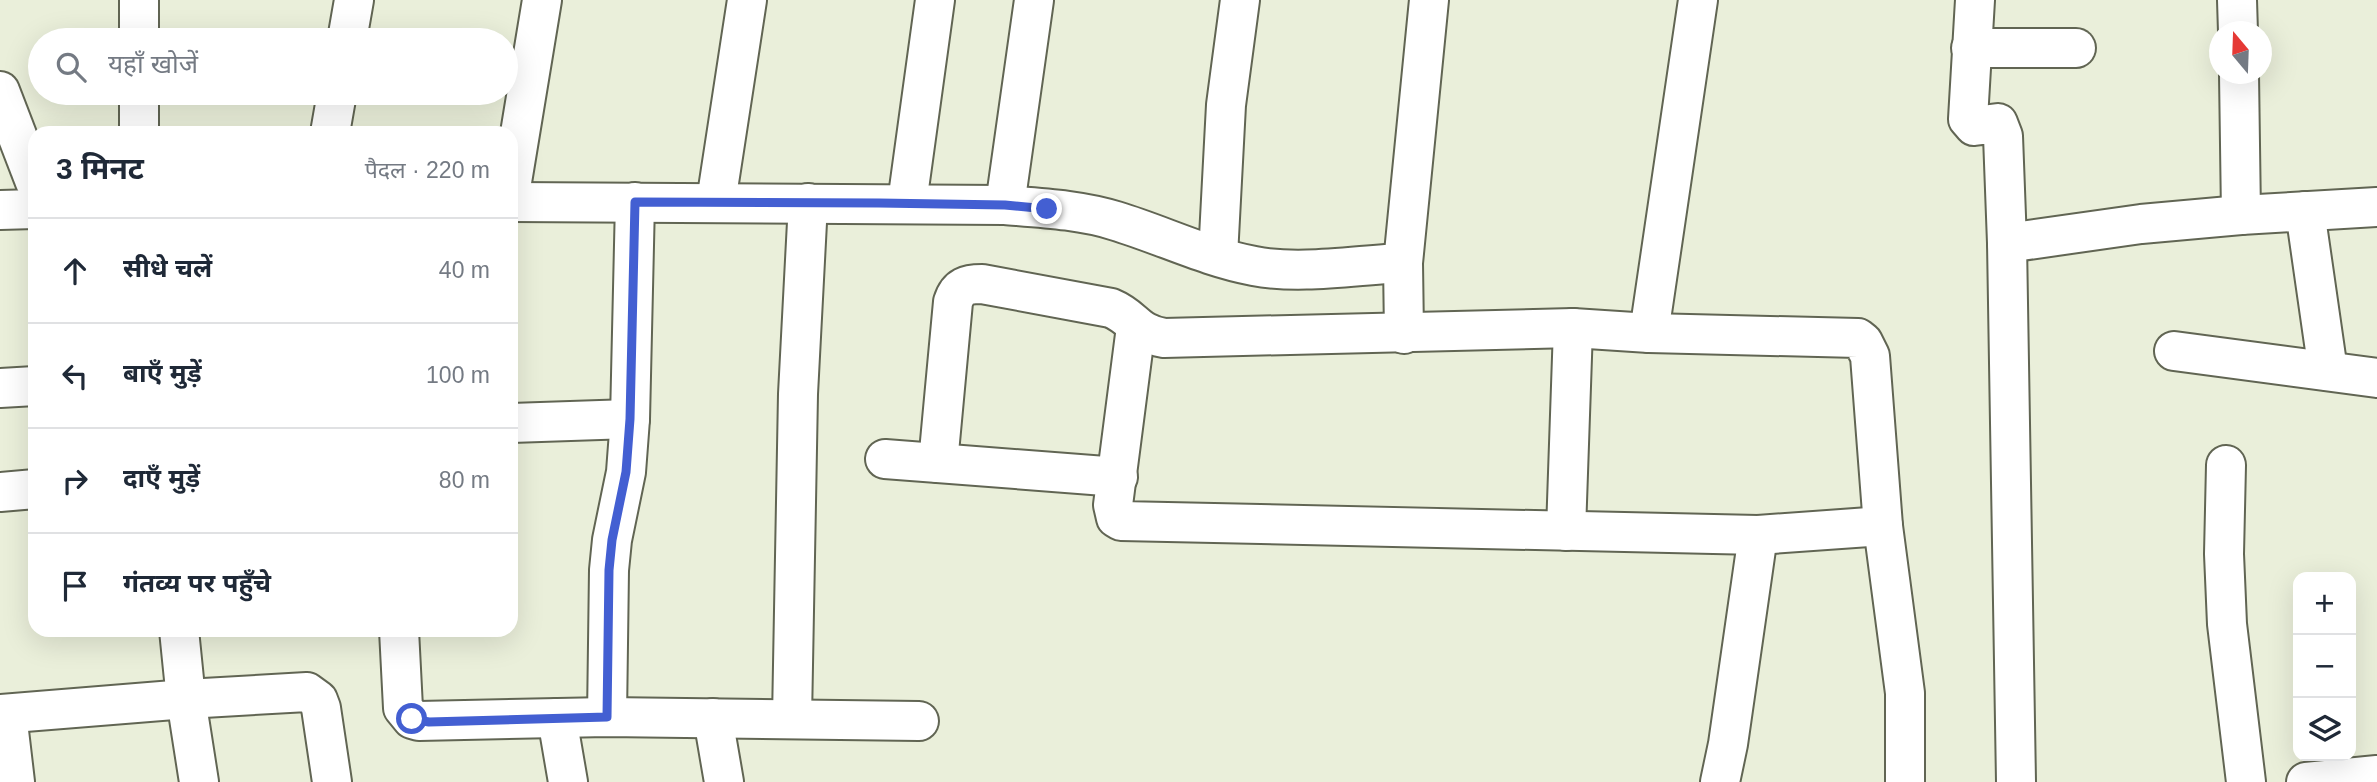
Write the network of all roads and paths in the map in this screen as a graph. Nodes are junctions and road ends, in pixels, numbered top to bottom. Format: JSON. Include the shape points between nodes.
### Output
{"nodes":[{"id":1,"x":139,"y":0,"type":"edge"},
{"id":2,"x":354,"y":0,"type":"edge"},
{"id":3,"x":542,"y":0,"type":"edge"},
{"id":4,"x":747,"y":0,"type":"edge"},
{"id":5,"x":935,"y":0,"type":"edge"},
{"id":6,"x":1034,"y":0,"type":"edge"},
{"id":7,"x":1240,"y":0,"type":"edge"},
{"id":8,"x":1429,"y":0,"type":"edge"},
{"id":9,"x":1698,"y":0,"type":"edge"},
{"id":10,"x":1975,"y":0,"type":"edge"},
{"id":11,"x":2238,"y":0,"type":"edge"},
{"id":12,"x":2238,"y":21,"type":"edge"},
{"id":13,"x":139,"y":28,"type":"edge"},
{"id":14,"x":349,"y":28,"type":"edge"},
{"id":15,"x":1971,"y":48,"type":"junction"},
{"id":16,"x":2076,"y":48,"type":"dead end"},
{"id":17,"x":2239,"y":84,"type":"edge"},
{"id":18,"x":0,"y":91,"type":"edge"},
{"id":19,"x":139,"y":105,"type":"edge"},
{"id":20,"x":335,"y":105,"type":"edge"},
{"id":21,"x":139,"y":126,"type":"edge"},
{"id":22,"x":331,"y":126,"type":"edge"},
{"id":23,"x":518,"y":146,"type":"edge"},
{"id":24,"x":28,"y":164,"type":"edge"},
{"id":25,"x":518,"y":202,"type":"edge"},
{"id":26,"x":635,"y":202,"type":"junction"},
{"id":27,"x":716,"y":202,"type":"junction"},
{"id":28,"x":808,"y":203,"type":"junction"},
{"id":29,"x":907,"y":203,"type":"junction"},
{"id":30,"x":1005,"y":205,"type":"junction"},
{"id":31,"x":2377,"y":207,"type":"edge"},
{"id":32,"x":28,"y":209,"type":"edge"},
{"id":33,"x":0,"y":210,"type":"edge"},
{"id":34,"x":2305,"y":211,"type":"junction"},
{"id":35,"x":2241,"y":215,"type":"junction"},
{"id":36,"x":2007,"y":243,"type":"junction"},
{"id":37,"x":1218,"y":257,"type":"junction"},
{"id":38,"x":1403,"y":263,"type":"junction"},
{"id":39,"x":1136,"y":327,"type":"junction"},
{"id":40,"x":1573,"y":328,"type":"junction"},
{"id":41,"x":1649,"y":333,"type":"junction"},
{"id":42,"x":1404,"y":334,"type":"junction"},
{"id":43,"x":2174,"y":351,"type":"dead end"},
{"id":44,"x":2328,"y":371,"type":"junction"},
{"id":45,"x":2377,"y":378,"type":"edge"},
{"id":46,"x":28,"y":386,"type":"edge"},
{"id":47,"x":0,"y":388,"type":"edge"},
{"id":48,"x":630,"y":419,"type":"junction"},
{"id":49,"x":518,"y":423,"type":"edge"},
{"id":50,"x":885,"y":459,"type":"dead end"},
{"id":51,"x":938,"y":463,"type":"junction"},
{"id":52,"x":2226,"y":465,"type":"dead end"},
{"id":53,"x":1118,"y":477,"type":"junction"},
{"id":54,"x":28,"y":490,"type":"edge"},
{"id":55,"x":0,"y":492,"type":"edge"},
{"id":56,"x":1883,"y":526,"type":"junction"},
{"id":57,"x":1566,"y":531,"type":"junction"},
{"id":58,"x":1758,"y":535,"type":"junction"},
{"id":59,"x":180,"y":637,"type":"edge"},
{"id":60,"x":400,"y":637,"type":"edge"},
{"id":61,"x":186,"y":699,"type":"junction"},
{"id":62,"x":3,"y":714,"type":"edge"},
{"id":63,"x":607,"y":717,"type":"junction"},
{"id":64,"x":557,"y":718,"type":"junction"},
{"id":65,"x":713,"y":718,"type":"junction"},
{"id":66,"x":792,"y":719,"type":"junction"},
{"id":67,"x":919,"y":721,"type":"dead end"},
{"id":68,"x":2377,"y":775,"type":"edge"},
{"id":69,"x":15,"y":782,"type":"edge"},
{"id":70,"x":199,"y":782,"type":"edge"},
{"id":71,"x":332,"y":782,"type":"edge"},
{"id":72,"x":568,"y":782,"type":"edge"},
{"id":73,"x":724,"y":782,"type":"edge"},
{"id":74,"x":1720,"y":782,"type":"edge"},
{"id":75,"x":1905,"y":782,"type":"edge"},
{"id":76,"x":2016,"y":782,"type":"edge"},
{"id":77,"x":2246,"y":782,"type":"edge"},
{"id":78,"x":2306,"y":782,"type":"edge"}],
"edges":[{"from":1,"to":13,"type":"street"},
{"from":2,"to":14,"type":"street"},
{"from":3,"to":23,"type":"street"},
{"from":4,"to":27,"type":"street"},
{"from":5,"to":29,"type":"street"},
{"from":6,"to":30,"type":"street"},
{"from":7,"to":37,"type":"street","via":[[1226,105]]},
{"from":8,"to":38,"type":"street"},
{"from":9,"to":41,"type":"street"},
{"from":10,"to":15,"type":"street"},
{"from":11,"to":12,"type":"street"},
{"from":15,"to":16,"type":"street"},
{"from":15,"to":36,"type":"street","via":[[1968,119],[1974,126],[1996,123],[2001,128]]},
{"from":17,"to":35,"type":"street"},
{"from":18,"to":24,"type":"street"},
{"from":19,"to":21,"type":"street"},
{"from":20,"to":22,"type":"street"},
{"from":25,"to":26,"type":"street"},
{"from":26,"to":27,"type":"street"},
{"from":26,"to":48,"type":"street"},
{"from":27,"to":28,"type":"street"},
{"from":28,"to":29,"type":"street"},
{"from":28,"to":66,"type":"street","via":[[798,394]]},
{"from":29,"to":30,"type":"street"},
{"from":30,"to":37,"type":"street","via":[[1113,220]]},
{"from":31,"to":34,"type":"street"},
{"from":32,"to":33,"type":"street"},
{"from":34,"to":35,"type":"street"},
{"from":34,"to":44,"type":"street"},
{"from":35,"to":36,"type":"street"},
{"from":36,"to":76,"type":"street"},
{"from":37,"to":38,"type":"street","via":[[1284,269]]},
{"from":38,"to":42,"type":"street"},
{"from":39,"to":42,"type":"street","via":[[1164,338]]},
{"from":39,"to":51,"type":"street","via":[[1111,308],[982,284],[961,287],[953,302]]},
{"from":39,"to":53,"type":"street"},
{"from":40,"to":41,"type":"street"},
{"from":40,"to":42,"type":"street"},
{"from":40,"to":57,"type":"street"},
{"from":41,"to":56,"type":"street","via":[[1849,337],[1863,342],[1870,356]]},
{"from":43,"to":44,"type":"street"},
{"from":44,"to":45,"type":"street"},
{"from":46,"to":47,"type":"street"},
{"from":48,"to":49,"type":"street"},
{"from":48,"to":63,"type":"street","via":[[609,570]]},
{"from":50,"to":51,"type":"street"},
{"from":51,"to":53,"type":"street"},
{"from":52,"to":77,"type":"street","via":[[2227,624]]},
{"from":53,"to":57,"type":"street","via":[[1114,512],[1121,521],[1132,523]]},
{"from":54,"to":55,"type":"street"},
{"from":56,"to":58,"type":"street"},
{"from":56,"to":75,"type":"street","via":[[1905,693]]},
{"from":57,"to":58,"type":"street"},
{"from":58,"to":74,"type":"street"},
{"from":59,"to":61,"type":"street"},
{"from":60,"to":64,"type":"street","via":[[402,702],[412,719]]},
{"from":61,"to":62,"type":"street"},
{"from":61,"to":70,"type":"street"},
{"from":61,"to":71,"type":"street","via":[[296,691],[313,695],[324,720]]},
{"from":62,"to":69,"type":"street"},
{"from":63,"to":64,"type":"street"},
{"from":63,"to":65,"type":"street"},
{"from":64,"to":72,"type":"street"},
{"from":65,"to":66,"type":"street"},
{"from":65,"to":73,"type":"street"},
{"from":66,"to":67,"type":"street"},
{"from":68,"to":78,"type":"street"}]}
